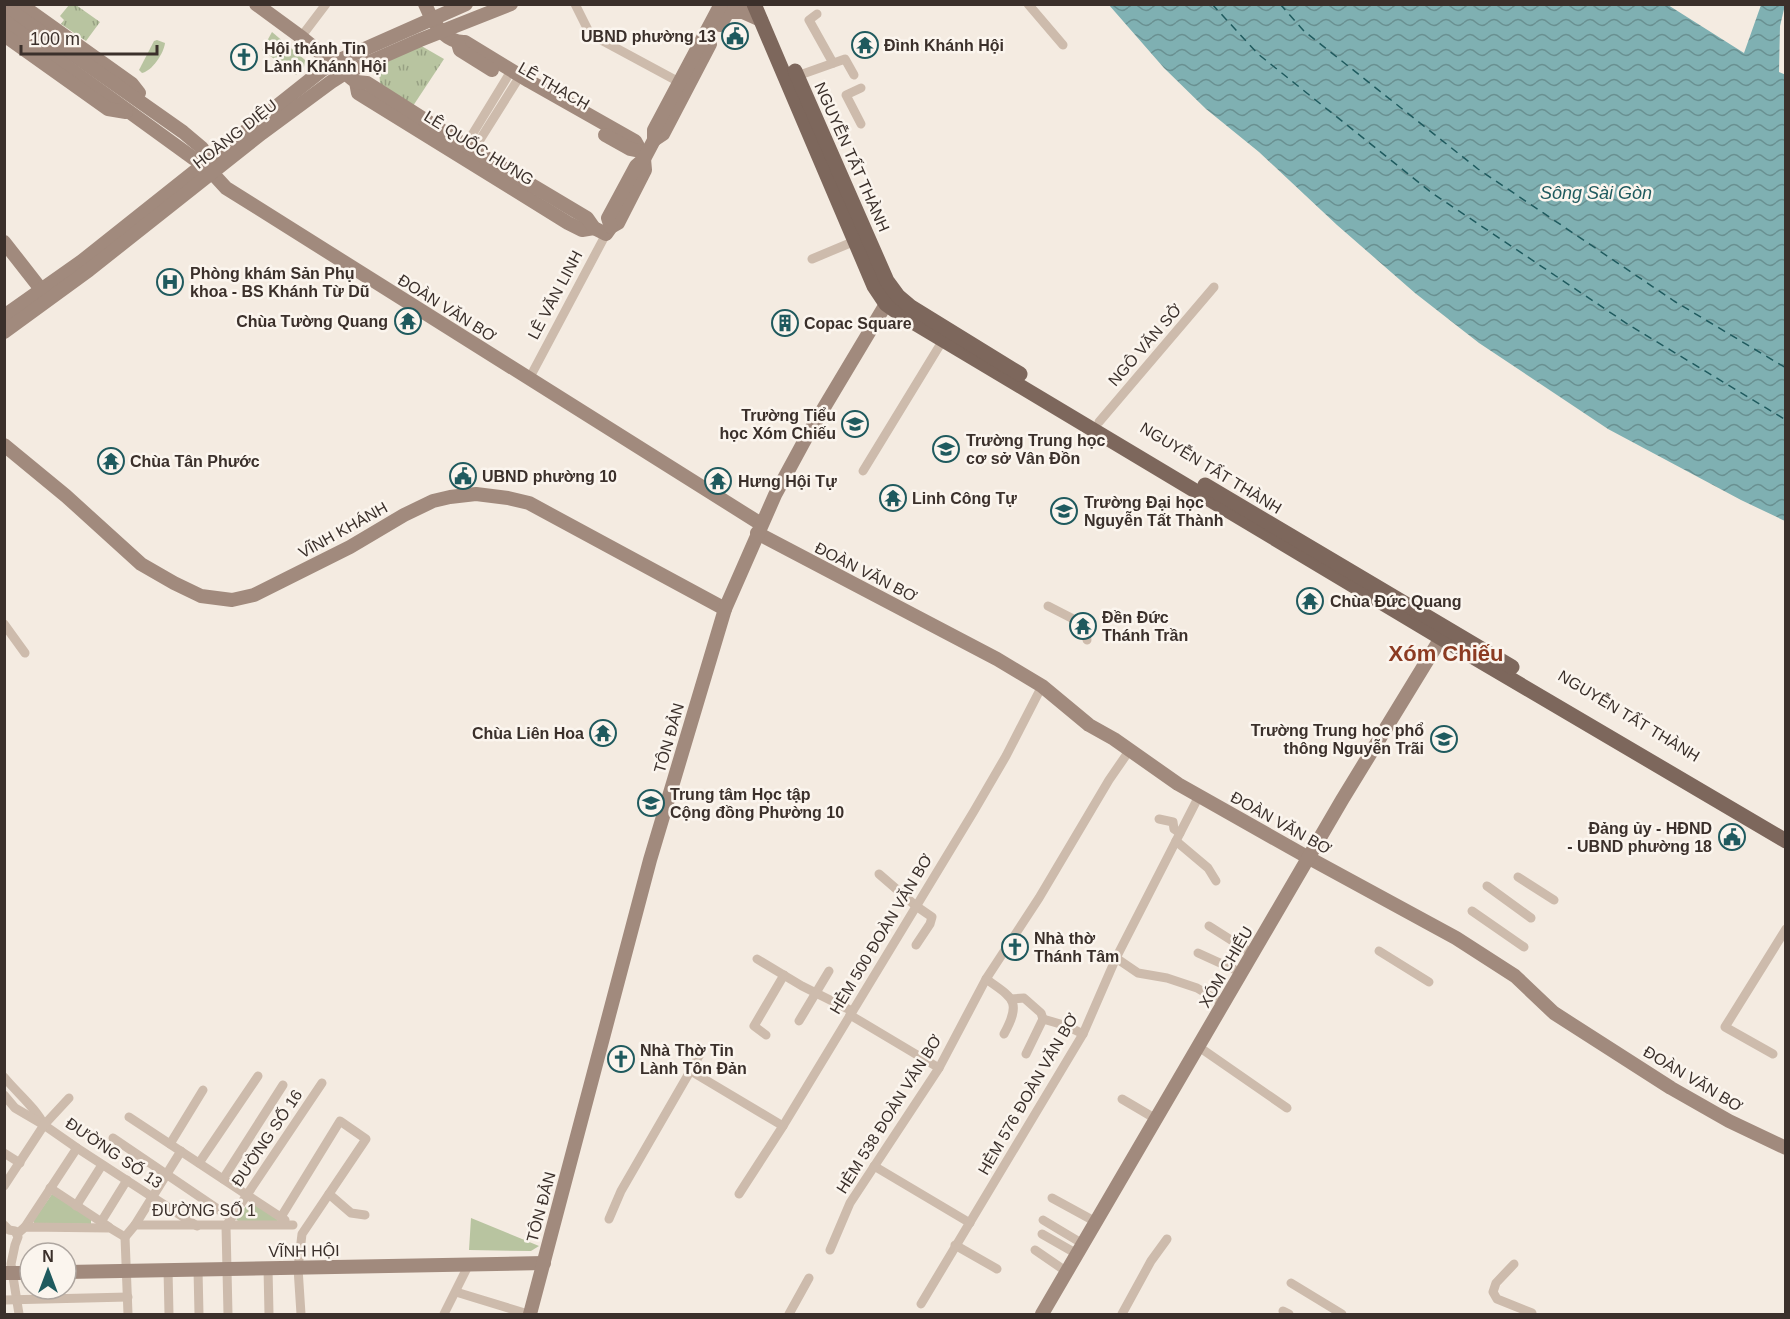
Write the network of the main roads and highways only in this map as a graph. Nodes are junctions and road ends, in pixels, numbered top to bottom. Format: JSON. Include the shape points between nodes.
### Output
{"nodes":[{"id":1,"x":754,"y":4,"type":"edge"},
{"id":2,"x":765,"y":4,"type":"edge"},
{"id":3,"x":892,"y":300,"type":"junction"},
{"id":4,"x":1097,"y":427,"type":"junction"},
{"id":5,"x":1444,"y":634,"type":"junction"},
{"id":6,"x":1785,"y":830,"type":"edge"},
{"id":7,"x":1785,"y":841,"type":"edge"}],
"edges":[{"from":1,"to":3,"type":"main road","name":"NGUYỄN TẤT THÀNH","via":[[874,286]]},
{"from":2,"to":3,"type":"main road","name":"NGUYỄN TẤT THÀNH"},
{"from":3,"to":4,"type":"main road","name":"NGUYỄN TẤT THÀNH","via":[[911,307]]},
{"from":3,"to":4,"type":"main road","name":"NGUYỄN TẤT THÀNH","via":[[943,340]]},
{"from":4,"to":5,"type":"main road","name":"NGUYỄN TẤT THÀNH"},
{"from":4,"to":5,"type":"main road","name":"NGUYỄN TẤT THÀNH","via":[[1112,442]]},
{"from":5,"to":6,"type":"main road","name":"NGUYỄN TẤT THÀNH"},
{"from":5,"to":7,"type":"main road","name":"NGUYỄN TẤT THÀNH"}]}
